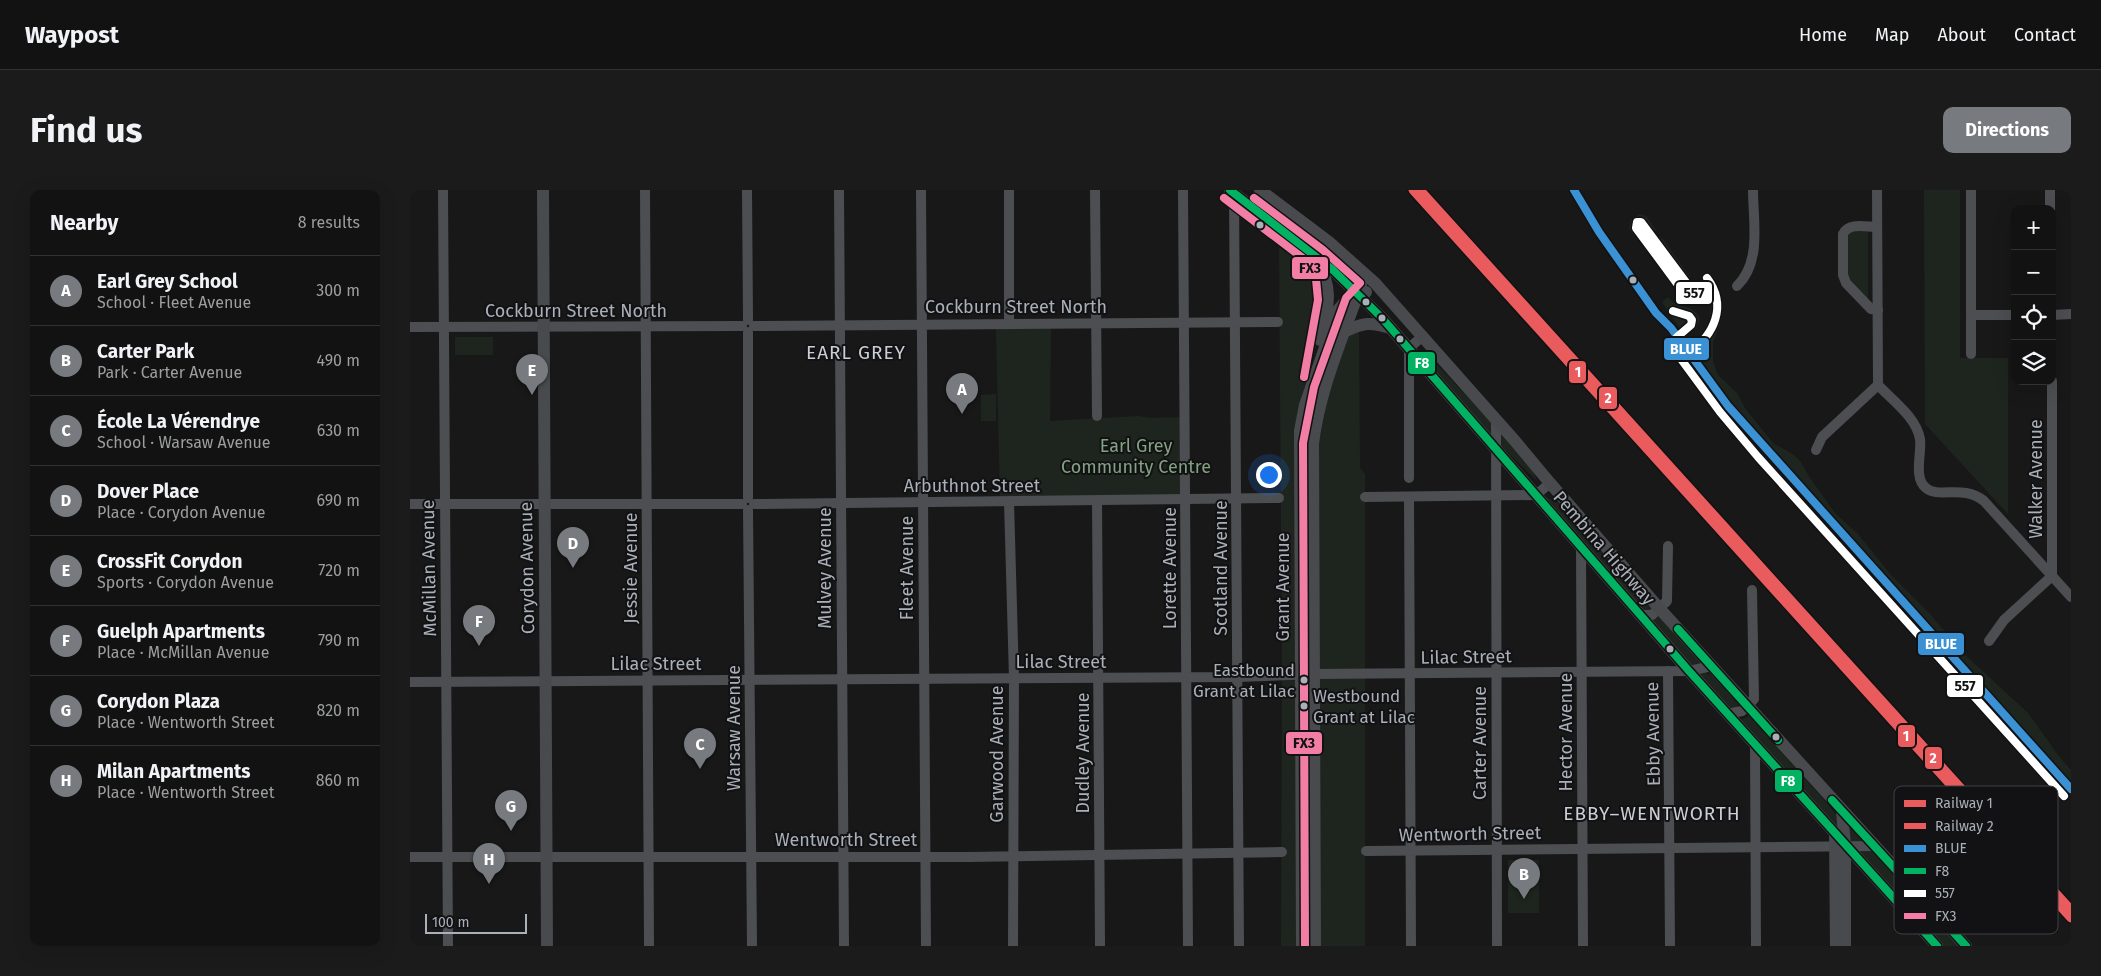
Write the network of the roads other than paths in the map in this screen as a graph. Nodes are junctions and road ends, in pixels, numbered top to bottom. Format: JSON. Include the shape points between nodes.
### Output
{"nodes":[{"id":1,"x":442,"y":190,"type":"edge"},
{"id":2,"x":543,"y":190,"type":"edge"},
{"id":3,"x":646,"y":190,"type":"edge"},
{"id":4,"x":747,"y":190,"type":"edge"},
{"id":5,"x":839,"y":190,"type":"edge"},
{"id":6,"x":921,"y":190,"type":"edge"},
{"id":7,"x":1009,"y":190,"type":"edge"},
{"id":8,"x":1095,"y":190,"type":"edge"},
{"id":9,"x":1183,"y":190,"type":"edge"},
{"id":10,"x":1260,"y":190,"type":"edge"},
{"id":11,"x":1753,"y":190,"type":"edge"},
{"id":12,"x":1877,"y":190,"type":"edge"},
{"id":13,"x":1970,"y":190,"type":"edge"},
{"id":14,"x":2050,"y":190,"type":"edge"},
{"id":15,"x":1233,"y":191,"type":"edge"},
{"id":16,"x":2050,"y":205,"type":"edge"},
{"id":17,"x":1265,"y":217,"type":"junction"},
{"id":18,"x":1295,"y":217,"type":"junction"},
{"id":19,"x":1877,"y":227,"type":"junction"},
{"id":20,"x":1312,"y":252,"type":"junction"},
{"id":21,"x":1371,"y":280,"type":"junction"},
{"id":22,"x":1737,"y":286,"type":"dead end"},
{"id":23,"x":1358,"y":293,"type":"junction"},
{"id":24,"x":1878,"y":310,"type":"junction"},
{"id":25,"x":2071,"y":314,"type":"edge"},
{"id":26,"x":1971,"y":315,"type":"junction"},
{"id":27,"x":2011,"y":315,"type":"edge"},
{"id":28,"x":2056,"y":315,"type":"edge"},
{"id":29,"x":1184,"y":322,"type":"junction"},
{"id":30,"x":1235,"y":322,"type":"junction"},
{"id":31,"x":1278,"y":322,"type":"dead end"},
{"id":32,"x":1096,"y":323,"type":"junction"},
{"id":33,"x":922,"y":324,"type":"junction"},
{"id":34,"x":1009,"y":324,"type":"junction"},
{"id":35,"x":840,"y":325,"type":"junction"},
{"id":36,"x":646,"y":326,"type":"junction"},
{"id":37,"x":748,"y":326,"type":"junction"},
{"id":38,"x":410,"y":327,"type":"edge"},
{"id":39,"x":544,"y":327,"type":"junction"},
{"id":40,"x":443,"y":328,"type":"junction"},
{"id":41,"x":1391,"y":328,"type":"junction"},
{"id":42,"x":1344,"y":332,"type":"junction"},
{"id":43,"x":1423,"y":336,"type":"junction"},
{"id":44,"x":1409,"y":348,"type":"junction"},
{"id":45,"x":1971,"y":354,"type":"dead end"},
{"id":46,"x":1316,"y":373,"type":"junction"},
{"id":47,"x":1878,"y":385,"type":"junction"},
{"id":48,"x":2052,"y":385,"type":"edge"},
{"id":49,"x":1097,"y":416,"type":"dead end"},
{"id":50,"x":1496,"y":419,"type":"junction"},
{"id":51,"x":1496,"y":448,"type":"junction"},
{"id":52,"x":1816,"y":450,"type":"dead end"},
{"id":53,"x":1409,"y":478,"type":"dead end"},
{"id":54,"x":1550,"y":483,"type":"junction"},
{"id":55,"x":1536,"y":495,"type":"junction"},
{"id":56,"x":1365,"y":497,"type":"dead end"},
{"id":57,"x":1495,"y":497,"type":"junction"},
{"id":58,"x":1279,"y":498,"type":"dead end"},
{"id":59,"x":1409,"y":498,"type":"junction"},
{"id":60,"x":1237,"y":499,"type":"junction"},
{"id":61,"x":1186,"y":500,"type":"junction"},
{"id":62,"x":1097,"y":501,"type":"junction"},
{"id":63,"x":1009,"y":502,"type":"junction"},
{"id":64,"x":841,"y":503,"type":"junction"},
{"id":65,"x":924,"y":503,"type":"junction"},
{"id":66,"x":410,"y":504,"type":"edge"},
{"id":67,"x":444,"y":504,"type":"junction"},
{"id":68,"x":544,"y":504,"type":"junction"},
{"id":69,"x":647,"y":504,"type":"junction"},
{"id":70,"x":748,"y":504,"type":"junction"},
{"id":71,"x":1668,"y":546,"type":"dead end"},
{"id":72,"x":1581,"y":548,"type":"junction"},
{"id":73,"x":2052,"y":576,"type":"junction"},
{"id":74,"x":1752,"y":590,"type":"dead end"},
{"id":75,"x":2071,"y":598,"type":"edge"},
{"id":76,"x":1659,"y":608,"type":"junction"},
{"id":77,"x":1640,"y":615,"type":"junction"},
{"id":78,"x":1989,"y":642,"type":"dead end"},
{"id":79,"x":1712,"y":666,"type":"junction"},
{"id":80,"x":1668,"y":671,"type":"junction"},
{"id":81,"x":1688,"y":671,"type":"junction"},
{"id":82,"x":1495,"y":672,"type":"junction"},
{"id":83,"x":1582,"y":672,"type":"junction"},
{"id":84,"x":1315,"y":674,"type":"junction"},
{"id":85,"x":1409,"y":674,"type":"junction"},
{"id":86,"x":1301,"y":675,"type":"junction"},
{"id":87,"x":1186,"y":677,"type":"junction"},
{"id":88,"x":1238,"y":677,"type":"junction"},
{"id":89,"x":1014,"y":678,"type":"junction"},
{"id":90,"x":1098,"y":678,"type":"junction"},
{"id":91,"x":750,"y":679,"type":"junction"},
{"id":92,"x":842,"y":679,"type":"junction"},
{"id":93,"x":923,"y":679,"type":"junction"},
{"id":94,"x":648,"y":680,"type":"junction"},
{"id":95,"x":546,"y":681,"type":"junction"},
{"id":96,"x":410,"y":682,"type":"edge"},
{"id":97,"x":447,"y":682,"type":"junction"},
{"id":98,"x":1747,"y":705,"type":"junction"},
{"id":99,"x":1728,"y":714,"type":"junction"},
{"id":100,"x":1755,"y":744,"type":"junction"},
{"id":101,"x":1842,"y":812,"type":"junction"},
{"id":102,"x":1755,"y":846,"type":"junction"},
{"id":103,"x":1840,"y":846,"type":"junction"},
{"id":104,"x":1874,"y":846,"type":"junction"},
{"id":105,"x":1583,"y":848,"type":"junction"},
{"id":106,"x":1670,"y":848,"type":"junction"},
{"id":107,"x":1496,"y":849,"type":"junction"},
{"id":108,"x":1366,"y":851,"type":"dead end"},
{"id":109,"x":1410,"y":851,"type":"junction"},
{"id":110,"x":1282,"y":852,"type":"dead end"},
{"id":111,"x":1239,"y":853,"type":"junction"},
{"id":112,"x":1187,"y":854,"type":"junction"},
{"id":113,"x":1013,"y":855,"type":"junction"},
{"id":114,"x":1100,"y":855,"type":"junction"},
{"id":115,"x":925,"y":856,"type":"junction"},
{"id":116,"x":410,"y":857,"type":"edge"},
{"id":117,"x":648,"y":857,"type":"junction"},
{"id":118,"x":750,"y":857,"type":"junction"},
{"id":119,"x":843,"y":857,"type":"junction"},
{"id":120,"x":448,"y":858,"type":"junction"},
{"id":121,"x":546,"y":858,"type":"junction"},
{"id":122,"x":1894,"y":868,"type":"edge"},
{"id":123,"x":1894,"y":902,"type":"edge"},
{"id":124,"x":1925,"y":934,"type":"edge"},
{"id":125,"x":1955,"y":934,"type":"edge"},
{"id":126,"x":448,"y":946,"type":"edge"},
{"id":127,"x":547,"y":946,"type":"edge"},
{"id":128,"x":649,"y":946,"type":"edge"},
{"id":129,"x":752,"y":946,"type":"edge"},
{"id":130,"x":844,"y":946,"type":"edge"},
{"id":131,"x":926,"y":946,"type":"edge"},
{"id":132,"x":1013,"y":946,"type":"edge"},
{"id":133,"x":1100,"y":946,"type":"edge"},
{"id":134,"x":1188,"y":946,"type":"edge"},
{"id":135,"x":1239,"y":946,"type":"edge"},
{"id":136,"x":1302,"y":946,"type":"edge"},
{"id":137,"x":1315,"y":946,"type":"edge"},
{"id":138,"x":1411,"y":946,"type":"edge"},
{"id":139,"x":1497,"y":946,"type":"edge"},
{"id":140,"x":1583,"y":946,"type":"edge"},
{"id":141,"x":1670,"y":946,"type":"edge"},
{"id":142,"x":1756,"y":946,"type":"edge"},
{"id":143,"x":1836,"y":946,"type":"edge"},
{"id":144,"x":1845,"y":946,"type":"edge"},
{"id":145,"x":1937,"y":946,"type":"edge"},
{"id":146,"x":1966,"y":946,"type":"edge"}],
"edges":[{"from":1,"to":40,"type":"street","name":"McMillan Avenue"},
{"from":2,"to":39,"type":"main road","name":"Corydon Avenue"},
{"from":3,"to":36,"type":"street","name":"Jessie Avenue"},
{"from":4,"to":37,"type":"street","name":"Warsaw Avenue"},
{"from":5,"to":35,"type":"street","name":"Mulvey Avenue"},
{"from":6,"to":33,"type":"street","name":"Fleet Avenue"},
{"from":7,"to":34,"type":"street"},
{"from":8,"to":32,"type":"street"},
{"from":9,"to":29,"type":"street","name":"Lorette Avenue"},
{"from":10,"to":18,"type":"main road","name":"Pembina Highway"},
{"from":11,"to":22,"type":"street","via":[[1752,260],[1749,271]]},
{"from":12,"to":19,"type":"street"},
{"from":13,"to":26,"type":"street"},
{"from":14,"to":16,"type":"street"},
{"from":15,"to":17,"type":"main road","name":"Pembina Highway"},
{"from":15,"to":30,"type":"street","name":"Scotland Avenue"},
{"from":17,"to":18,"type":"main road","via":[[1279,221]]},
{"from":17,"to":20,"type":"main road","name":"Pembina Highway"},
{"from":18,"to":21,"type":"main road","name":"Pembina Highway"},
{"from":19,"to":24,"type":"street"},
{"from":19,"to":24,"type":"street","via":[[1852,226],[1845,230],[1843,275],[1846,283],[1871,309]]},
{"from":20,"to":23,"type":"main road","name":"Pembina Highway"},
{"from":20,"to":46,"type":"main road","via":[[1326,276],[1328,300]]},
{"from":21,"to":23,"type":"main road","name":"Grant Avenue"},
{"from":21,"to":43,"type":"main road","name":"Pembina Highway"},
{"from":23,"to":41,"type":"main road","name":"Pembina Highway"},
{"from":23,"to":42,"type":"main road","name":"Grant Avenue"},
{"from":23,"to":46,"type":"main road","name":"Grant Avenue","via":[[1343,302],[1338,310]]},
{"from":24,"to":47,"type":"street"},
{"from":25,"to":28,"type":"street"},
{"from":26,"to":27,"type":"street"},
{"from":26,"to":45,"type":"street"},
{"from":29,"to":30,"type":"street","name":"Cockburn Street North"},
{"from":29,"to":32,"type":"street","name":"Cockburn Street North"},
{"from":29,"to":61,"type":"street","name":"Lorette Avenue"},
{"from":30,"to":31,"type":"street","name":"Cockburn Street North"},
{"from":30,"to":60,"type":"street","name":"Scotland Avenue"},
{"from":32,"to":34,"type":"street","name":"Cockburn Street North"},
{"from":32,"to":49,"type":"street"},
{"from":33,"to":34,"type":"street","name":"Cockburn Street North"},
{"from":33,"to":35,"type":"street","name":"Cockburn Street North"},
{"from":33,"to":65,"type":"street","name":"Fleet Avenue"},
{"from":35,"to":37,"type":"street","name":"Cockburn Street North"},
{"from":35,"to":64,"type":"street","name":"Mulvey Avenue"},
{"from":36,"to":37,"type":"street","name":"Cockburn Street North"},
{"from":36,"to":39,"type":"street","name":"Cockburn Street North"},
{"from":36,"to":69,"type":"street","name":"Jessie Avenue"},
{"from":37,"to":70,"type":"street","name":"Warsaw Avenue"},
{"from":38,"to":40,"type":"street","name":"Cockburn Street North"},
{"from":39,"to":40,"type":"street","name":"Cockburn Street North"},
{"from":39,"to":68,"type":"main road","name":"Corydon Avenue"},
{"from":40,"to":67,"type":"street","name":"McMillan Avenue"},
{"from":41,"to":42,"type":"main road","via":[[1360,323]]},
{"from":41,"to":44,"type":"main road","name":"Pembina Highway"},
{"from":42,"to":84,"type":"main road","name":"Grant Avenue","via":[[1323,390],[1313,444]]},
{"from":43,"to":44,"type":"street"},
{"from":43,"to":50,"type":"main road","name":"Pembina Highway"},
{"from":44,"to":51,"type":"main road","name":"Pembina Highway"},
{"from":44,"to":53,"type":"street"},
{"from":46,"to":86,"type":"main road","name":"Grant Avenue","via":[[1300,431]]},
{"from":47,"to":52,"type":"street","via":[[1822,437]]},
{"from":47,"to":73,"type":"street","via":[[1915,424],[1920,440],[1922,484],[1935,492],[1976,494]]},
{"from":48,"to":73,"type":"street","name":"Walker Avenue"},
{"from":50,"to":51,"type":"street","name":"Carter Avenue"},
{"from":50,"to":54,"type":"main road","name":"Pembina Highway"},
{"from":51,"to":55,"type":"main road","name":"Pembina Highway"},
{"from":51,"to":57,"type":"street","name":"Carter Avenue"},
{"from":54,"to":55,"type":"street"},
{"from":54,"to":76,"type":"main road","name":"Pembina Highway"},
{"from":55,"to":57,"type":"street"},
{"from":55,"to":72,"type":"main road","name":"Pembina Highway"},
{"from":56,"to":59,"type":"street"},
{"from":57,"to":59,"type":"street"},
{"from":57,"to":82,"type":"street","name":"Carter Avenue"},
{"from":58,"to":60,"type":"street","name":"Arbuthnot Street"},
{"from":59,"to":85,"type":"street"},
{"from":60,"to":61,"type":"street","name":"Arbuthnot Street"},
{"from":60,"to":88,"type":"street","name":"Scotland Avenue"},
{"from":61,"to":62,"type":"street","name":"Arbuthnot Street"},
{"from":61,"to":87,"type":"street","name":"Lorette Avenue"},
{"from":62,"to":63,"type":"street","name":"Arbuthnot Street"},
{"from":62,"to":90,"type":"street","name":"Dudley Avenue"},
{"from":63,"to":65,"type":"street","name":"Arbuthnot Street"},
{"from":63,"to":89,"type":"street","name":"Garwood Avenue"},
{"from":64,"to":65,"type":"street","name":"Arbuthnot Street"},
{"from":64,"to":70,"type":"street","name":"Arbuthnot Street"},
{"from":64,"to":92,"type":"street","name":"Mulvey Avenue"},
{"from":65,"to":93,"type":"street","name":"Fleet Avenue"},
{"from":66,"to":67,"type":"street","name":"Arbuthnot Street"},
{"from":67,"to":68,"type":"street","name":"Arbuthnot Street"},
{"from":67,"to":97,"type":"street","name":"McMillan Avenue"},
{"from":68,"to":69,"type":"street","name":"Arbuthnot Street"},
{"from":68,"to":95,"type":"main road","name":"Corydon Avenue"},
{"from":69,"to":70,"type":"street","name":"Arbuthnot Street"},
{"from":69,"to":94,"type":"street","name":"Jessie Avenue"},
{"from":70,"to":91,"type":"street","name":"Warsaw Avenue"},
{"from":71,"to":76,"type":"street","via":[[1667,601]]},
{"from":72,"to":77,"type":"main road","name":"Pembina Highway"},
{"from":72,"to":83,"type":"street","name":"Hector Avenue"},
{"from":73,"to":75,"type":"street"},
{"from":73,"to":78,"type":"street","via":[[2004,620]]},
{"from":74,"to":98,"type":"street","via":[[1754,699]]},
{"from":76,"to":77,"type":"street","via":[[1652,615]]},
{"from":76,"to":79,"type":"main road","name":"Pembina Highway"},
{"from":77,"to":81,"type":"main road","name":"Pembina Highway"},
{"from":79,"to":81,"type":"street","name":"Lilac Street"},
{"from":79,"to":98,"type":"main road","name":"Pembina Highway"},
{"from":80,"to":81,"type":"street","name":"Lilac Street"},
{"from":80,"to":83,"type":"street","name":"Lilac Street"},
{"from":80,"to":106,"type":"street","name":"Ebby Avenue"},
{"from":81,"to":99,"type":"main road","name":"Pembina Highway"},
{"from":82,"to":83,"type":"street","name":"Lilac Street"},
{"from":82,"to":85,"type":"street","name":"Lilac Street"},
{"from":82,"to":107,"type":"street","name":"Carter Avenue"},
{"from":83,"to":105,"type":"street","name":"Hector Avenue"},
{"from":84,"to":85,"type":"street","name":"Lilac Street"},
{"from":84,"to":86,"type":"street","name":"Lilac Street"},
{"from":84,"to":137,"type":"main road","name":"Grant Avenue"},
{"from":85,"to":109,"type":"street"},
{"from":86,"to":88,"type":"street","name":"Lilac Street"},
{"from":86,"to":136,"type":"main road","name":"Grant Avenue"},
{"from":87,"to":88,"type":"street","name":"Lilac Street"},
{"from":87,"to":90,"type":"street","name":"Lilac Street"},
{"from":87,"to":112,"type":"street","name":"Lorette Avenue"},
{"from":88,"to":111,"type":"street","name":"Scotland Avenue"},
{"from":89,"to":90,"type":"street","name":"Lilac Street"},
{"from":89,"to":93,"type":"street","name":"Lilac Street"},
{"from":89,"to":113,"type":"street","name":"Garwood Avenue"},
{"from":90,"to":114,"type":"street","name":"Dudley Avenue"},
{"from":91,"to":92,"type":"street","name":"Lilac Street"},
{"from":91,"to":94,"type":"street","name":"Lilac Street"},
{"from":91,"to":118,"type":"street","name":"Warsaw Avenue"},
{"from":92,"to":93,"type":"street","name":"Lilac Street"},
{"from":92,"to":119,"type":"street","name":"Mulvey Avenue"},
{"from":93,"to":115,"type":"street","name":"Fleet Avenue"},
{"from":94,"to":95,"type":"street","name":"Lilac Street"},
{"from":94,"to":117,"type":"street","name":"Jessie Avenue"},
{"from":95,"to":97,"type":"street","name":"Lilac Street"},
{"from":95,"to":121,"type":"main road","name":"Corydon Avenue"},
{"from":96,"to":97,"type":"street","name":"Lilac Street"},
{"from":97,"to":120,"type":"street","name":"McMillan Avenue"},
{"from":98,"to":99,"type":"street","via":[[1742,711]]},
{"from":98,"to":101,"type":"main road","name":"Pembina Highway"},
{"from":99,"to":100,"type":"main road","name":"Pembina Highway"},
{"from":100,"to":102,"type":"street"},
{"from":100,"to":103,"type":"main road","name":"Pembina Highway","via":[[1835,832]]},
{"from":101,"to":103,"type":"main road"},
{"from":101,"to":104,"type":"main road","name":"Pembina Highway"},
{"from":102,"to":103,"type":"street","name":"Wentworth Street"},
{"from":102,"to":106,"type":"street","name":"Wentworth Street"},
{"from":102,"to":142,"type":"street"},
{"from":103,"to":104,"type":"street","name":"Wentworth Street"},
{"from":103,"to":123,"type":"main road"},
{"from":103,"to":143,"type":"main road"},
{"from":103,"to":144,"type":"main road"},
{"from":104,"to":122,"type":"main road","name":"Pembina Highway"},
{"from":105,"to":106,"type":"street","name":"Wentworth Street"},
{"from":105,"to":107,"type":"street","name":"Wentworth Street"},
{"from":105,"to":140,"type":"street","name":"Hector Avenue"},
{"from":106,"to":141,"type":"street","name":"Ebby Avenue"},
{"from":107,"to":109,"type":"street","name":"Wentworth Street"},
{"from":107,"to":139,"type":"street","name":"Carter Avenue"},
{"from":108,"to":109,"type":"street","name":"Wentworth Street"},
{"from":109,"to":138,"type":"street"},
{"from":110,"to":111,"type":"street","name":"Wentworth Street"},
{"from":111,"to":112,"type":"street","name":"Wentworth Street"},
{"from":111,"to":135,"type":"street","name":"Scotland Avenue"},
{"from":112,"to":114,"type":"street","name":"Wentworth Street"},
{"from":112,"to":134,"type":"street","name":"Lorette Avenue"},
{"from":113,"to":114,"type":"street","name":"Wentworth Street"},
{"from":113,"to":115,"type":"street","name":"Wentworth Street"},
{"from":113,"to":132,"type":"street","name":"Garwood Avenue"},
{"from":114,"to":133,"type":"street","name":"Dudley Avenue"},
{"from":115,"to":119,"type":"street","name":"Wentworth Street"},
{"from":115,"to":131,"type":"street","name":"Fleet Avenue"},
{"from":116,"to":120,"type":"street","name":"Wentworth Street"},
{"from":117,"to":118,"type":"street","name":"Wentworth Street"},
{"from":117,"to":121,"type":"street","name":"Wentworth Street"},
{"from":117,"to":128,"type":"street","name":"Jessie Avenue"},
{"from":118,"to":119,"type":"street","name":"Wentworth Street"},
{"from":118,"to":129,"type":"street","name":"Warsaw Avenue"},
{"from":119,"to":130,"type":"street","name":"Mulvey Avenue"},
{"from":120,"to":121,"type":"street","name":"Wentworth Street"},
{"from":120,"to":126,"type":"street","name":"McMillan Avenue"},
{"from":121,"to":127,"type":"main road","name":"Corydon Avenue"},
{"from":124,"to":145,"type":"main road"},
{"from":125,"to":146,"type":"main road","name":"Pembina Highway"}]}
